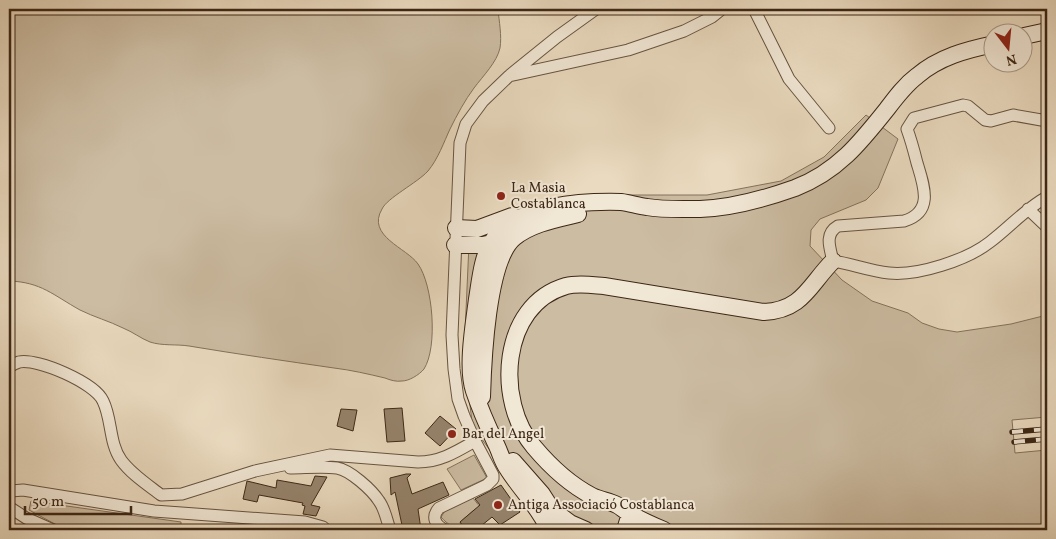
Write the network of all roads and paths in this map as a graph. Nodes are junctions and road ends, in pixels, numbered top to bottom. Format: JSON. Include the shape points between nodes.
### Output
{"nodes":[{"id":1,"x":596,"y":9,"type":"edge"},
{"id":2,"x":722,"y":9,"type":"edge"},
{"id":3,"x":754,"y":9,"type":"edge"},
{"id":4,"x":1047,"y":31,"type":"edge"},
{"id":5,"x":1034,"y":34,"type":"edge"},
{"id":6,"x":984,"y":47,"type":"edge"},
{"id":7,"x":509,"y":76,"type":"junction"},
{"id":8,"x":1047,"y":121,"type":"edge"},
{"id":9,"x":829,"y":128,"type":"dead end"},
{"id":10,"x":1047,"y":196,"type":"edge"},
{"id":11,"x":649,"y":208,"type":"junction"},
{"id":12,"x":1028,"y":209,"type":"junction"},
{"id":13,"x":532,"y":213,"type":"junction"},
{"id":14,"x":1047,"y":226,"type":"edge"},
{"id":15,"x":456,"y":228,"type":"junction"},
{"id":16,"x":477,"y":229,"type":"junction"},
{"id":17,"x":525,"y":231,"type":"junction"},
{"id":18,"x":491,"y":244,"type":"junction"},
{"id":19,"x":455,"y":245,"type":"junction"},
{"id":20,"x":832,"y":261,"type":"junction"},
{"id":21,"x":492,"y":295,"type":"junction"},
{"id":22,"x":9,"y":367,"type":"edge"},
{"id":23,"x":481,"y":410,"type":"junction"},
{"id":24,"x":475,"y":442,"type":"junction"},
{"id":25,"x":497,"y":445,"type":"junction"},
{"id":26,"x":271,"y":468,"type":"junction"},
{"id":27,"x":9,"y":494,"type":"edge"},
{"id":28,"x":161,"y":495,"type":"junction"},
{"id":29,"x":9,"y":507,"type":"edge"},
{"id":30,"x":552,"y":508,"type":"junction"},
{"id":31,"x":154,"y":511,"type":"junction"},
{"id":32,"x":630,"y":514,"type":"junction"},
{"id":33,"x":549,"y":529,"type":"edge"},
{"id":34,"x":53,"y":530,"type":"edge"},
{"id":35,"x":326,"y":530,"type":"edge"},
{"id":36,"x":390,"y":530,"type":"edge"},
{"id":37,"x":445,"y":530,"type":"edge"},
{"id":38,"x":565,"y":530,"type":"edge"},
{"id":39,"x":586,"y":530,"type":"edge"},
{"id":40,"x":625,"y":530,"type":"edge"},
{"id":41,"x":664,"y":530,"type":"edge"}],
"edges":[{"from":1,"to":7,"type":"street"},
{"from":2,"to":7,"type":"street","via":[[684,31],[628,50]]},
{"from":3,"to":9,"type":"street","via":[[789,79]]},
{"from":4,"to":5,"type":"main road"},
{"from":6,"to":11,"type":"main road","via":[[934,63],[916,76],[854,149],[822,176],[804,185],[723,208]]},
{"from":7,"to":15,"type":"street","via":[[466,124],[460,143]]},
{"from":8,"to":20,"type":"street","via":[[1013,115],[985,120],[963,105],[914,118],[907,129],[924,186],[920,213],[904,221],[831,229]]},
{"from":10,"to":12,"type":"street"},
{"from":11,"to":13,"type":"main road","via":[[624,202],[589,203]]},
{"from":11,"to":17,"type":"main road","via":[[578,214]]},
{"from":12,"to":14,"type":"street"},
{"from":12,"to":20,"type":"street","via":[[977,252],[944,266],[890,274]]},
{"from":13,"to":16,"type":"main road","via":[[508,217]]},
{"from":13,"to":18,"type":"main road","via":[[508,224]]},
{"from":15,"to":16,"type":"main road"},
{"from":15,"to":19,"type":"street"},
{"from":16,"to":18,"type":"main road"},
{"from":17,"to":18,"type":"main road"},
{"from":17,"to":21,"type":"main road","via":[[513,238],[505,249]]},
{"from":18,"to":19,"type":"main road"},
{"from":18,"to":21,"type":"main road","via":[[494,255]]},
{"from":18,"to":23,"type":"main road","via":[[480,283],[472,347],[473,388]]},
{"from":19,"to":24,"type":"street","via":[[454,369],[459,402]]},
{"from":20,"to":32,"type":"main road","via":[[797,303],[781,310],[764,312],[582,284],[567,286],[547,295],[524,316],[517,330],[511,388],[514,408],[524,433],[571,484]]},
{"from":21,"to":23,"type":"main road","via":[[484,350]]},
{"from":22,"to":28,"type":"street","via":[[27,362],[60,371],[97,392],[103,401],[120,460]]},
{"from":23,"to":25,"type":"main road"},
{"from":24,"to":26,"type":"street","via":[[441,460],[430,462],[330,455]]},
{"from":24,"to":37,"type":"street","via":[[493,479],[435,512],[435,521]]},
{"from":25,"to":30,"type":"main road"},
{"from":25,"to":33,"type":"main road","via":[[506,467]]},
{"from":26,"to":28,"type":"street","via":[[182,494]]},
{"from":26,"to":36,"type":"street","via":[[338,468],[348,472],[380,502]]},
{"from":27,"to":31,"type":"street","via":[[10,491],[23,490]]},
{"from":28,"to":31,"type":"street"},
{"from":29,"to":34,"type":"street"},
{"from":30,"to":38,"type":"main road"},
{"from":30,"to":39,"type":"main road","via":[[570,523]]},
{"from":31,"to":35,"type":"street","via":[[305,522]]},
{"from":32,"to":40,"type":"main road"},
{"from":32,"to":41,"type":"main road"}]}
